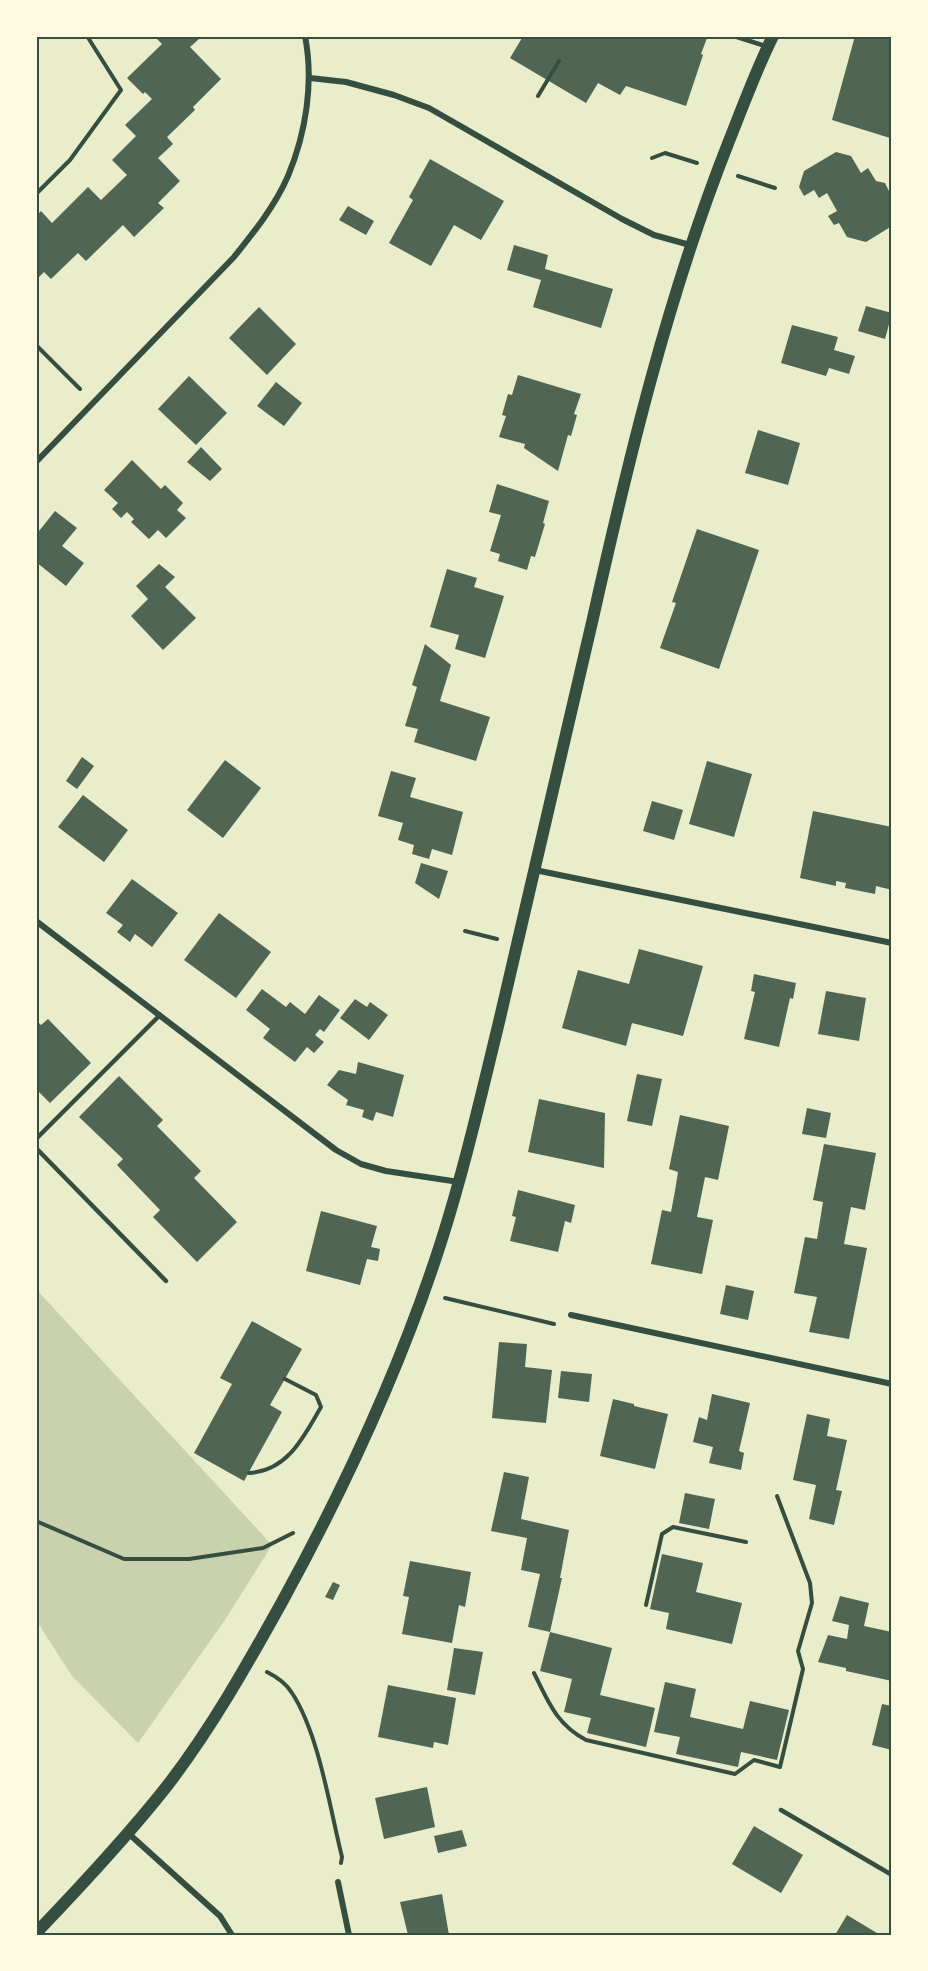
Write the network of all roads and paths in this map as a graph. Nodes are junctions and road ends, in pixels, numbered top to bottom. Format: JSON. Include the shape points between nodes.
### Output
{"nodes":[{"id":1,"x":87,"y":36,"type":"edge"},
{"id":2,"x":305,"y":36,"type":"edge"},
{"id":3,"x":734,"y":36,"type":"edge"},
{"id":4,"x":770,"y":41,"type":"edge"},
{"id":5,"x":559,"y":61,"type":"dead end"},
{"id":6,"x":310,"y":78,"type":"junction"},
{"id":7,"x":538,"y":96,"type":"dead end"},
{"id":8,"x":652,"y":158,"type":"dead end"},
{"id":9,"x":717,"y":169,"type":"junction"},
{"id":10,"x":775,"y":188,"type":"dead end"},
{"id":11,"x":36,"y":194,"type":"edge"},
{"id":12,"x":690,"y":245,"type":"junction"},
{"id":13,"x":36,"y":345,"type":"edge"},
{"id":14,"x":95,"y":403,"type":"junction"},
{"id":15,"x":36,"y":462,"type":"edge"},
{"id":16,"x":535,"y":870,"type":"junction"},
{"id":17,"x":36,"y":921,"type":"edge"},
{"id":18,"x":465,"y":931,"type":"dead end"},
{"id":19,"x":892,"y":943,"type":"edge"},
{"id":20,"x":518,"y":944,"type":"junction"},
{"id":21,"x":160,"y":1015,"type":"junction"},
{"id":22,"x":36,"y":1138,"type":"edge"},
{"id":23,"x":36,"y":1148,"type":"edge"},
{"id":24,"x":459,"y":1182,"type":"junction"},
{"id":25,"x":166,"y":1281,"type":"dead end"},
{"id":26,"x":424,"y":1293,"type":"junction"},
{"id":27,"x":571,"y":1315,"type":"joint"},
{"id":28,"x":285,"y":1379,"type":"dead end"},
{"id":29,"x":892,"y":1384,"type":"edge"},
{"id":30,"x":249,"y":1473,"type":"dead end"},
{"id":31,"x":777,"y":1496,"type":"dead end"},
{"id":32,"x":326,"y":1517,"type":"junction"},
{"id":33,"x":36,"y":1521,"type":"edge"},
{"id":34,"x":746,"y":1542,"type":"dead end"},
{"id":35,"x":646,"y":1605,"type":"dead end"},
{"id":36,"x":534,"y":1673,"type":"dead end"},
{"id":37,"x":280,"y":1679,"type":"dead end"},
{"id":38,"x":782,"y":1810,"type":"dead end"},
{"id":39,"x":127,"y":1833,"type":"junction"},
{"id":40,"x":892,"y":1875,"type":"edge"},
{"id":41,"x":338,"y":1882,"type":"joint"},
{"id":42,"x":36,"y":1933,"type":"edge"},
{"id":43,"x":232,"y":1935,"type":"edge"},
{"id":44,"x":349,"y":1935,"type":"edge"}],
"edges":[{"from":1,"to":11,"type":"path","via":[[121,90],[70,160]]},
{"from":2,"to":6,"type":"street"},
{"from":3,"to":4,"type":"lane"},
{"from":4,"to":9,"type":"main road"},
{"from":5,"to":7,"type":"path"},
{"from":6,"to":12,"type":"street","via":[[394,94],[429,108],[622,219],[654,235]]},
{"from":6,"to":14,"type":"street","via":[[302,132],[288,177],[263,220],[234,257]]},
{"from":8,"to":9,"type":"path","via":[[665,153]]},
{"from":9,"to":10,"type":"path"},
{"from":9,"to":12,"type":"main road"},
{"from":12,"to":16,"type":"main road","via":[[621,489]]},
{"from":13,"to":14,"type":"path"},
{"from":14,"to":15,"type":"street"},
{"from":16,"to":19,"type":"street"},
{"from":16,"to":20,"type":"main road"},
{"from":17,"to":21,"type":"street"},
{"from":18,"to":20,"type":"path"},
{"from":20,"to":24,"type":"main road"},
{"from":21,"to":22,"type":"lane"},
{"from":21,"to":24,"type":"street","via":[[353,1160],[386,1171]]},
{"from":23,"to":25,"type":"lane"},
{"from":24,"to":26,"type":"main road"},
{"from":26,"to":27,"type":"path","via":[[557,1325]]},
{"from":26,"to":32,"type":"main road","via":[[381,1400]]},
{"from":27,"to":29,"type":"street"},
{"from":28,"to":30,"type":"path","via":[[316,1395],[321,1407],[286,1459],[261,1472]]},
{"from":31,"to":36,"type":"path","via":[[810,1583],[812,1603],[798,1651],[803,1670],[780,1767],[754,1760],[735,1774],[586,1740],[560,1721]]},
{"from":32,"to":33,"type":"path","via":[[263,1548],[178,1559],[124,1559]]},
{"from":32,"to":39,"type":"main road","via":[[265,1632],[206,1731]]},
{"from":34,"to":35,"type":"path","via":[[673,1527],[662,1534]]},
{"from":37,"to":41,"type":"path","via":[[292,1692],[310,1729],[342,1857]]},
{"from":38,"to":40,"type":"lane"},
{"from":39,"to":42,"type":"main road"},
{"from":39,"to":43,"type":"street","via":[[220,1916]]},
{"from":41,"to":44,"type":"street"}]}
